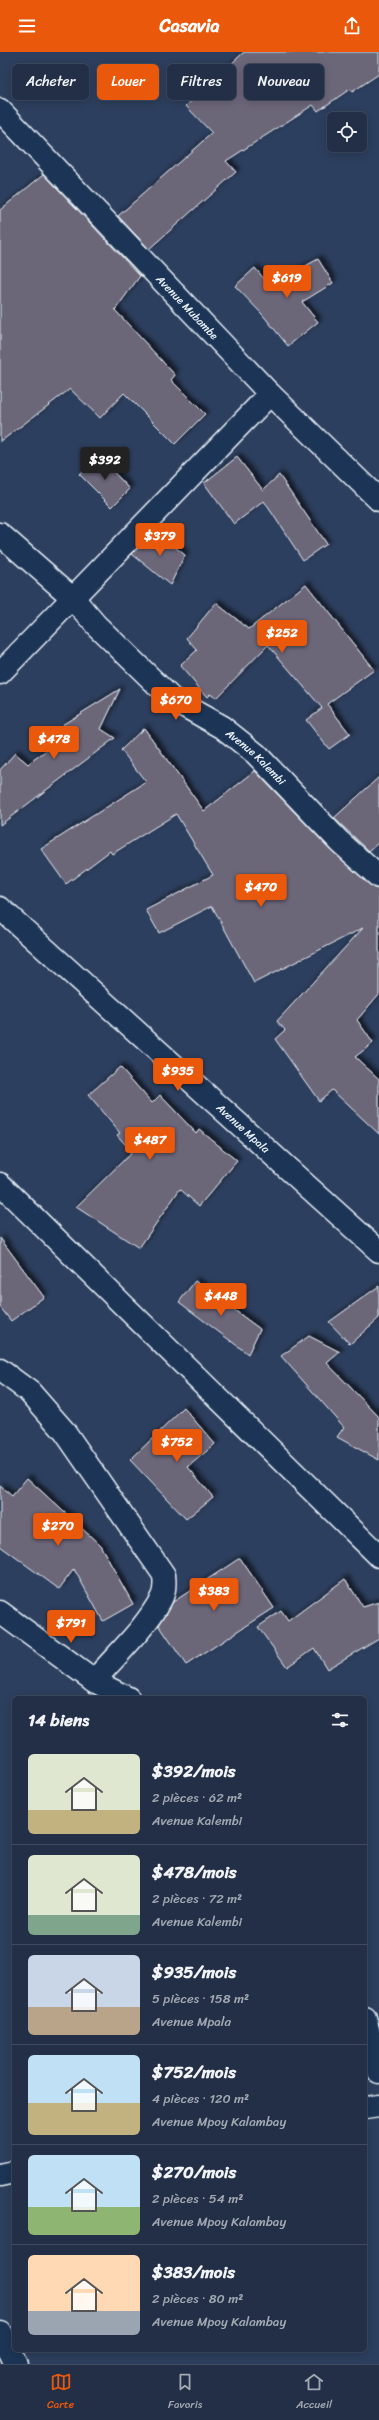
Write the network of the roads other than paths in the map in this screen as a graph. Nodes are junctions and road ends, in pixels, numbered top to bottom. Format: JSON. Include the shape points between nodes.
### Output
{"nodes":[{"id":1,"x":0,"y":110,"type":"edge"},
{"id":2,"x":270,"y":394,"type":"junction"},
{"id":3,"x":379,"y":500,"type":"edge"},
{"id":4,"x":0,"y":534,"type":"edge"},
{"id":5,"x":73,"y":598,"type":"junction"},
{"id":6,"x":0,"y":674,"type":"edge"},
{"id":7,"x":379,"y":877,"type":"edge"},
{"id":8,"x":0,"y":908,"type":"edge"},
{"id":9,"x":0,"y":1184,"type":"edge"},
{"id":10,"x":379,"y":1251,"type":"edge"},
{"id":11,"x":0,"y":1370,"type":"edge"},
{"id":12,"x":379,"y":1556,"type":"edge"},
{"id":13,"x":0,"y":1612,"type":"edge"},
{"id":14,"x":94,"y":1681,"type":"junction"},
{"id":15,"x":124,"y":1696,"type":"edge"},
{"id":16,"x":367,"y":2026,"type":"edge"},
{"id":17,"x":379,"y":2072,"type":"edge"},
{"id":18,"x":379,"y":2106,"type":"edge"},
{"id":19,"x":367,"y":2108,"type":"edge"},
{"id":20,"x":12,"y":2172,"type":"edge"},
{"id":21,"x":0,"y":2175,"type":"edge"},
{"id":22,"x":0,"y":2332,"type":"edge"},
{"id":23,"x":16,"y":2364,"type":"edge"}],
"edges":[{"from":1,"to":2,"type":"street","name":"Avenue Mubambe"},
{"from":2,"to":3,"type":"street","name":"Avenue Mubambe"},
{"from":2,"to":5,"type":"street"},
{"from":4,"to":5,"type":"street","name":"Avenue Kalembi"},
{"from":5,"to":6,"type":"street"},
{"from":5,"to":7,"type":"street","name":"Avenue Kalembi","via":[[96,625],[172,699],[222,727],[256,754],[339,840]]},
{"from":8,"to":10,"type":"street","name":"Avenue Mpala"},
{"from":9,"to":12,"type":"street"},
{"from":11,"to":14,"type":"street","via":[[30,1392],[65,1432],[164,1575],[165,1587],[161,1598],[147,1619]]},
{"from":13,"to":14,"type":"street"},
{"from":14,"to":15,"type":"street"},
{"from":16,"to":17,"type":"street"},
{"from":18,"to":19,"type":"street"},
{"from":20,"to":21,"type":"street"},
{"from":22,"to":23,"type":"street"}]}
